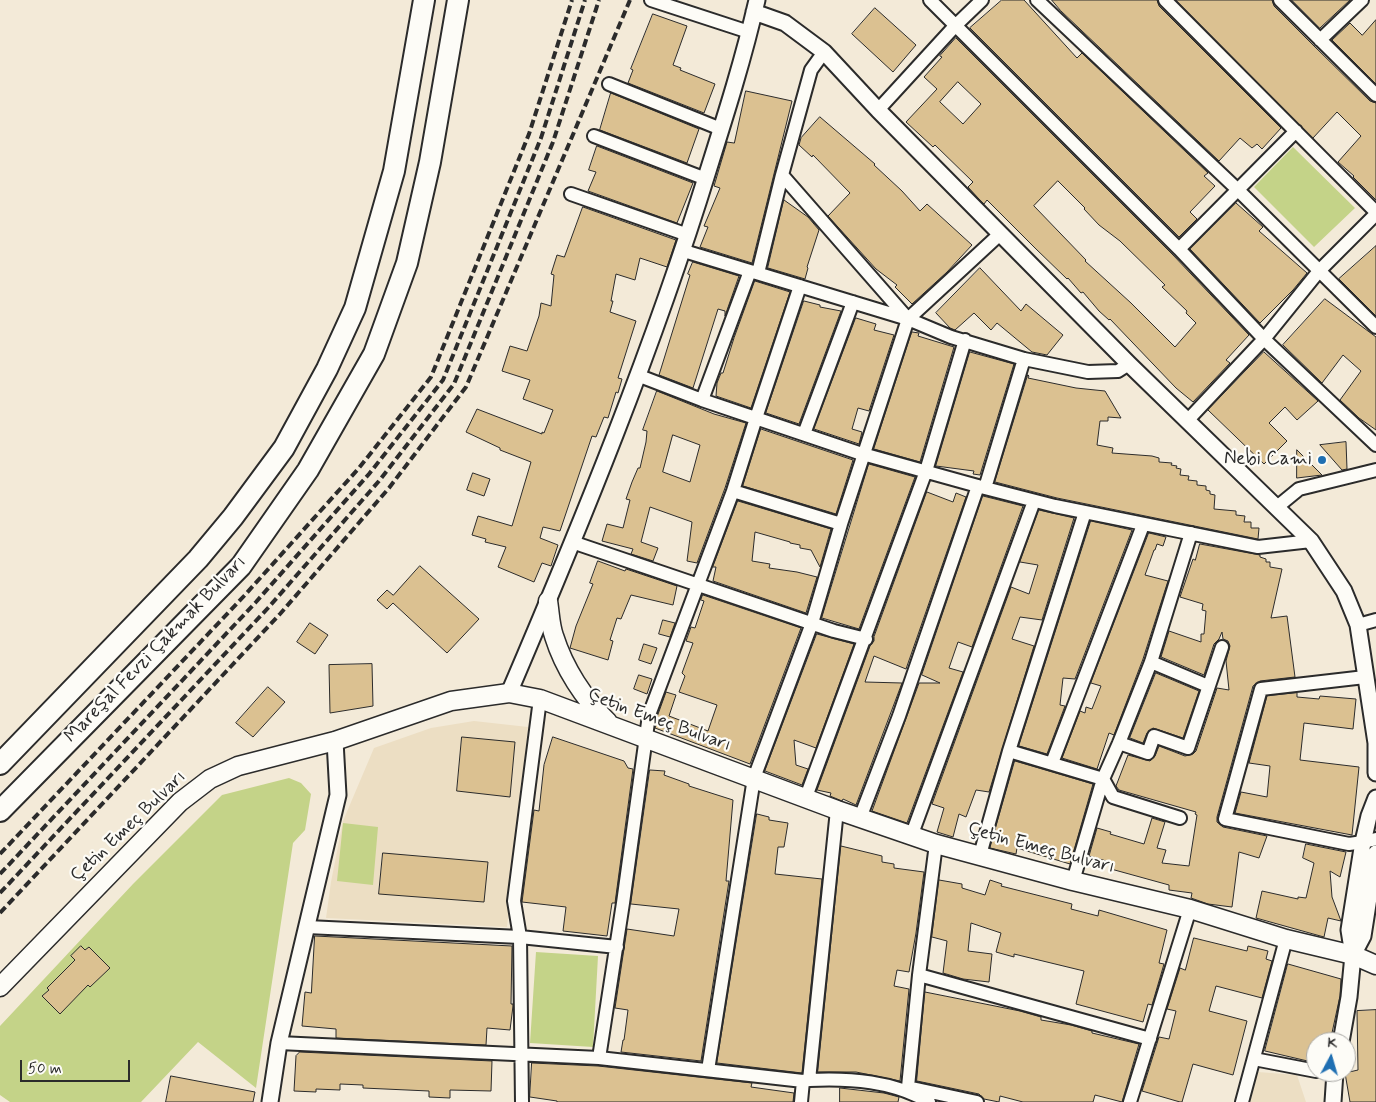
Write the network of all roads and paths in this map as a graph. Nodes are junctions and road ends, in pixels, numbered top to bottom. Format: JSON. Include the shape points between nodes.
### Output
{"nodes":[{"id":1,"x":424,"y":0,"type":"edge"},
{"id":2,"x":458,"y":0,"type":"edge"},
{"id":3,"x":651,"y":0,"type":"edge"},
{"id":4,"x":930,"y":0,"type":"edge"},
{"id":5,"x":982,"y":0,"type":"edge"},
{"id":6,"x":1037,"y":0,"type":"edge"},
{"id":7,"x":1166,"y":0,"type":"edge"},
{"id":8,"x":1280,"y":0,"type":"edge"},
{"id":9,"x":1362,"y":0,"type":"edge"},
{"id":10,"x":756,"y":6,"type":"edge"},
{"id":11,"x":955,"y":26,"type":"junction"},
{"id":12,"x":749,"y":32,"type":"junction"},
{"id":13,"x":1320,"y":40,"type":"junction"},
{"id":14,"x":824,"y":52,"type":"junction"},
{"id":15,"x":609,"y":84,"type":"dead end"},
{"id":16,"x":1376,"y":95,"type":"edge"},
{"id":17,"x":878,"y":110,"type":"junction"},
{"id":18,"x":722,"y":129,"type":"junction"},
{"id":19,"x":1296,"y":132,"type":"junction"},
{"id":20,"x":594,"y":136,"type":"dead end"},
{"id":21,"x":782,"y":175,"type":"junction"},
{"id":22,"x":706,"y":179,"type":"junction"},
{"id":23,"x":1238,"y":190,"type":"junction"},
{"id":24,"x":571,"y":194,"type":"dead end"},
{"id":25,"x":1376,"y":213,"type":"edge"},
{"id":26,"x":1000,"y":234,"type":"junction"},
{"id":27,"x":688,"y":235,"type":"junction"},
{"id":28,"x":1179,"y":249,"type":"junction"},
{"id":29,"x":684,"y":251,"type":"junction"},
{"id":30,"x":1319,"y":271,"type":"junction"},
{"id":31,"x":754,"y":272,"type":"junction"},
{"id":32,"x":800,"y":286,"type":"junction"},
{"id":33,"x":853,"y":302,"type":"junction"},
{"id":34,"x":908,"y":319,"type":"junction"},
{"id":35,"x":1376,"y":327,"type":"edge"},
{"id":36,"x":1264,"y":339,"type":"junction"},
{"id":37,"x":965,"y":340,"type":"junction"},
{"id":38,"x":1024,"y":359,"type":"junction"},
{"id":39,"x":1129,"y":364,"type":"junction"},
{"id":40,"x":637,"y":375,"type":"junction"},
{"id":41,"x":702,"y":400,"type":"junction"},
{"id":42,"x":756,"y":418,"type":"junction"},
{"id":43,"x":1187,"y":420,"type":"junction"},
{"id":44,"x":804,"y":434,"type":"junction"},
{"id":45,"x":1376,"y":445,"type":"edge"},
{"id":46,"x":864,"y":454,"type":"junction"},
{"id":47,"x":1376,"y":470,"type":"edge"},
{"id":48,"x":926,"y":472,"type":"junction"},
{"id":49,"x":981,"y":487,"type":"junction"},
{"id":50,"x":733,"y":491,"type":"junction"},
{"id":51,"x":1034,"y":501,"type":"junction"},
{"id":52,"x":1276,"y":507,"type":"junction"},
{"id":53,"x":1085,"y":512,"type":"junction"},
{"id":54,"x":841,"y":524,"type":"junction"},
{"id":55,"x":1143,"y":524,"type":"junction"},
{"id":56,"x":1191,"y":532,"type":"junction"},
{"id":57,"x":1311,"y":540,"type":"junction"},
{"id":58,"x":572,"y":542,"type":"junction"},
{"id":59,"x":699,"y":584,"type":"junction"},
{"id":60,"x":548,"y":601,"type":"junction"},
{"id":61,"x":1376,"y":620,"type":"edge"},
{"id":62,"x":812,"y":623,"type":"junction"},
{"id":63,"x":1358,"y":625,"type":"junction"},
{"id":64,"x":866,"y":639,"type":"junction"},
{"id":65,"x":1222,"y":647,"type":"dead end"},
{"id":66,"x":1151,"y":662,"type":"junction"},
{"id":67,"x":1365,"y":677,"type":"junction"},
{"id":68,"x":1208,"y":686,"type":"junction"},
{"id":69,"x":509,"y":693,"type":"junction"},
{"id":70,"x":540,"y":699,"type":"junction"},
{"id":71,"x":614,"y":727,"type":"junction"},
{"id":72,"x":645,"y":739,"type":"junction"},
{"id":73,"x":335,"y":741,"type":"junction"},
{"id":74,"x":1119,"y":743,"type":"junction"},
{"id":75,"x":1376,"y":743,"type":"edge"},
{"id":76,"x":1009,"y":751,"type":"junction"},
{"id":77,"x":1052,"y":763,"type":"junction"},
{"id":78,"x":0,"y":764,"type":"edge"},
{"id":79,"x":1376,"y":773,"type":"edge"},
{"id":80,"x":754,"y":778,"type":"junction"},
{"id":81,"x":1103,"y":778,"type":"junction"},
{"id":82,"x":806,"y":798,"type":"junction"},
{"id":83,"x":1376,"y":798,"type":"edge"},
{"id":84,"x":837,"y":810,"type":"junction"},
{"id":85,"x":0,"y":811,"type":"edge"},
{"id":86,"x":860,"y":818,"type":"junction"},
{"id":87,"x":1180,"y":818,"type":"dead end"},
{"id":88,"x":912,"y":834,"type":"junction"},
{"id":89,"x":1369,"y":841,"type":"edge"},
{"id":90,"x":936,"y":844,"type":"junction"},
{"id":91,"x":1376,"y":853,"type":"edge"},
{"id":92,"x":980,"y":856,"type":"junction"},
{"id":93,"x":1072,"y":881,"type":"junction"},
{"id":94,"x":1190,"y":909,"type":"junction"},
{"id":95,"x":307,"y":927,"type":"junction"},
{"id":96,"x":520,"y":937,"type":"junction"},
{"id":97,"x":1286,"y":939,"type":"junction"},
{"id":98,"x":616,"y":947,"type":"junction"},
{"id":99,"x":1353,"y":955,"type":"junction"},
{"id":100,"x":1376,"y":966,"type":"edge"},
{"id":101,"x":919,"y":975,"type":"junction"},
{"id":102,"x":0,"y":987,"type":"edge"},
{"id":103,"x":1343,"y":1032,"type":"edge"},
{"id":104,"x":1150,"y":1039,"type":"junction"},
{"id":105,"x":279,"y":1043,"type":"junction"},
{"id":106,"x":521,"y":1053,"type":"junction"},
{"id":107,"x":599,"y":1058,"type":"junction"},
{"id":108,"x":1254,"y":1059,"type":"junction"},
{"id":109,"x":1306,"y":1069,"type":"edge"},
{"id":110,"x":708,"y":1070,"type":"junction"},
{"id":111,"x":806,"y":1080,"type":"junction"},
{"id":112,"x":1331,"y":1082,"type":"edge"},
{"id":113,"x":882,"y":1083,"type":"junction"},
{"id":114,"x":908,"y":1087,"type":"junction"},
{"id":115,"x":270,"y":1102,"type":"edge"},
{"id":116,"x":522,"y":1102,"type":"edge"},
{"id":117,"x":801,"y":1102,"type":"edge"},
{"id":118,"x":929,"y":1102,"type":"edge"},
{"id":119,"x":977,"y":1102,"type":"edge"},
{"id":120,"x":1130,"y":1102,"type":"edge"},
{"id":121,"x":1242,"y":1102,"type":"edge"},
{"id":122,"x":1333,"y":1102,"type":"edge"}],
"edges":[{"from":1,"to":78,"type":"main road","name":"Mareşal Fevzi Çakmak Bulvarı","via":[[394,171],[354,308],[327,369],[284,448],[198,559]]},
{"from":2,"to":85,"type":"main road","name":"Mareşal Fevzi Çakmak Bulvarı","via":[[430,162],[407,262],[374,354],[308,470],[241,566]]},
{"from":3,"to":12,"type":"street"},
{"from":4,"to":11,"type":"street"},
{"from":5,"to":11,"type":"street"},
{"from":6,"to":23,"type":"street"},
{"from":7,"to":19,"type":"street"},
{"from":8,"to":13,"type":"street"},
{"from":9,"to":13,"type":"street"},
{"from":10,"to":12,"type":"street"},
{"from":10,"to":14,"type":"street"},
{"from":11,"to":17,"type":"street"},
{"from":11,"to":28,"type":"street"},
{"from":12,"to":18,"type":"street"},
{"from":13,"to":16,"type":"street"},
{"from":14,"to":17,"type":"street"},
{"from":14,"to":21,"type":"street","via":[[811,70]]},
{"from":15,"to":18,"type":"street"},
{"from":17,"to":26,"type":"street"},
{"from":18,"to":22,"type":"street"},
{"from":19,"to":23,"type":"street"},
{"from":19,"to":25,"type":"street"},
{"from":20,"to":22,"type":"street"},
{"from":21,"to":31,"type":"street"},
{"from":21,"to":34,"type":"street"},
{"from":22,"to":27,"type":"street"},
{"from":23,"to":28,"type":"street"},
{"from":23,"to":30,"type":"street"},
{"from":24,"to":27,"type":"street"},
{"from":25,"to":30,"type":"street"},
{"from":26,"to":34,"type":"street"},
{"from":26,"to":39,"type":"street"},
{"from":27,"to":29,"type":"street"},
{"from":28,"to":36,"type":"street"},
{"from":29,"to":31,"type":"street"},
{"from":29,"to":40,"type":"street"},
{"from":30,"to":35,"type":"street"},
{"from":30,"to":36,"type":"street"},
{"from":31,"to":32,"type":"street"},
{"from":31,"to":41,"type":"street"},
{"from":32,"to":33,"type":"street"},
{"from":32,"to":42,"type":"street"},
{"from":33,"to":34,"type":"street"},
{"from":33,"to":44,"type":"street"},
{"from":34,"to":37,"type":"street"},
{"from":34,"to":46,"type":"street"},
{"from":36,"to":43,"type":"street"},
{"from":36,"to":45,"type":"street"},
{"from":37,"to":38,"type":"street"},
{"from":37,"to":48,"type":"street"},
{"from":38,"to":39,"type":"street","via":[[1088,372],[1118,371]]},
{"from":38,"to":49,"type":"street"},
{"from":39,"to":43,"type":"street"},
{"from":40,"to":41,"type":"street"},
{"from":40,"to":58,"type":"street"},
{"from":41,"to":42,"type":"street"},
{"from":42,"to":44,"type":"street"},
{"from":42,"to":50,"type":"street"},
{"from":43,"to":52,"type":"street"},
{"from":44,"to":46,"type":"street"},
{"from":46,"to":48,"type":"street"},
{"from":46,"to":54,"type":"street"},
{"from":47,"to":52,"type":"street","via":[[1299,489]]},
{"from":48,"to":49,"type":"street"},
{"from":48,"to":64,"type":"street"},
{"from":49,"to":51,"type":"street"},
{"from":49,"to":86,"type":"street"},
{"from":50,"to":54,"type":"street"},
{"from":50,"to":59,"type":"street"},
{"from":51,"to":53,"type":"street"},
{"from":51,"to":88,"type":"street"},
{"from":52,"to":57,"type":"street"},
{"from":53,"to":55,"type":"street"},
{"from":53,"to":76,"type":"street"},
{"from":54,"to":62,"type":"street"},
{"from":55,"to":56,"type":"street"},
{"from":55,"to":77,"type":"street"},
{"from":56,"to":57,"type":"street","via":[[1258,547]]},
{"from":56,"to":66,"type":"street"},
{"from":57,"to":63,"type":"street","via":[[1344,591]]},
{"from":58,"to":59,"type":"street"},
{"from":58,"to":60,"type":"street"},
{"from":59,"to":62,"type":"street"},
{"from":59,"to":72,"type":"street","via":[[649,715]]},
{"from":60,"to":69,"type":"street"},
{"from":60,"to":71,"type":"main road","via":[[553,635],[564,661],[596,711]]},
{"from":61,"to":63,"type":"street"},
{"from":62,"to":64,"type":"street"},
{"from":62,"to":80,"type":"street"},
{"from":63,"to":67,"type":"street"},
{"from":64,"to":82,"type":"street"},
{"from":65,"to":68,"type":"street"},
{"from":66,"to":68,"type":"street"},
{"from":66,"to":74,"type":"street"},
{"from":67,"to":75,"type":"street"},
{"from":67,"to":89,"type":"street","via":[[1261,689],[1225,818],[1349,844]]},
{"from":68,"to":74,"type":"street","via":[[1188,748],[1154,736],[1148,753]]},
{"from":69,"to":70,"type":"main road","name":"Çetin Emeç Bulvarı"},
{"from":69,"to":73,"type":"main road","name":"Çetin Emeç Bulvarı","via":[[451,701]]},
{"from":70,"to":71,"type":"main road","name":"Çetin Emeç Bulvarı"},
{"from":70,"to":96,"type":"street","via":[[514,901]]},
{"from":71,"to":72,"type":"main road","name":"Çetin Emeç Bulvarı"},
{"from":72,"to":80,"type":"main road","name":"Çetin Emeç Bulvarı"},
{"from":72,"to":98,"type":"street"},
{"from":73,"to":95,"type":"street","via":[[338,795]]},
{"from":73,"to":102,"type":"main road","name":"Çetin Emeç Bulvarı","via":[[238,766],[210,780],[180,802]]},
{"from":74,"to":81,"type":"street"},
{"from":75,"to":79,"type":"street"},
{"from":76,"to":77,"type":"street"},
{"from":76,"to":92,"type":"street"},
{"from":77,"to":81,"type":"street"},
{"from":80,"to":82,"type":"main road","name":"Çetin Emeç Bulvarı"},
{"from":80,"to":110,"type":"street"},
{"from":81,"to":87,"type":"street","via":[[1113,797]]},
{"from":81,"to":93,"type":"street"},
{"from":82,"to":84,"type":"main road","name":"Çetin Emeç Bulvarı"},
{"from":83,"to":89,"type":"street","via":[[1369,816]]},
{"from":84,"to":86,"type":"main road","name":"Çetin Emeç Bulvarı"},
{"from":84,"to":111,"type":"street"},
{"from":86,"to":88,"type":"main road","name":"Çetin Emeç Bulvarı"},
{"from":88,"to":90,"type":"main road","name":"Çetin Emeç Bulvarı"},
{"from":89,"to":99,"type":"street","via":[[1349,930]]},
{"from":90,"to":92,"type":"main road","name":"Çetin Emeç Bulvarı"},
{"from":90,"to":101,"type":"street"},
{"from":91,"to":99,"type":"street","via":[[1363,936]]},
{"from":92,"to":93,"type":"main road","name":"Çetin Emeç Bulvarı"},
{"from":93,"to":94,"type":"main road","name":"Çetin Emeç Bulvarı"},
{"from":94,"to":97,"type":"main road","name":"Çetin Emeç Bulvarı"},
{"from":94,"to":104,"type":"street"},
{"from":95,"to":96,"type":"street"},
{"from":95,"to":105,"type":"street"},
{"from":96,"to":98,"type":"street"},
{"from":96,"to":106,"type":"street"},
{"from":97,"to":99,"type":"main road","name":"Çetin Emeç Bulvarı"},
{"from":97,"to":108,"type":"street"},
{"from":98,"to":107,"type":"street"},
{"from":99,"to":100,"type":"main road","name":"Çetin Emeç Bulvarı"},
{"from":99,"to":103,"type":"street"},
{"from":101,"to":104,"type":"street"},
{"from":101,"to":114,"type":"street"},
{"from":104,"to":120,"type":"street"},
{"from":105,"to":106,"type":"street"},
{"from":105,"to":115,"type":"street"},
{"from":106,"to":107,"type":"street"},
{"from":106,"to":116,"type":"street"},
{"from":107,"to":110,"type":"street"},
{"from":108,"to":109,"type":"street"},
{"from":108,"to":121,"type":"street"},
{"from":110,"to":111,"type":"street"},
{"from":111,"to":113,"type":"street"},
{"from":111,"to":117,"type":"street"},
{"from":112,"to":122,"type":"street"},
{"from":113,"to":114,"type":"street"},
{"from":113,"to":118,"type":"street"},
{"from":114,"to":119,"type":"street"}]}
